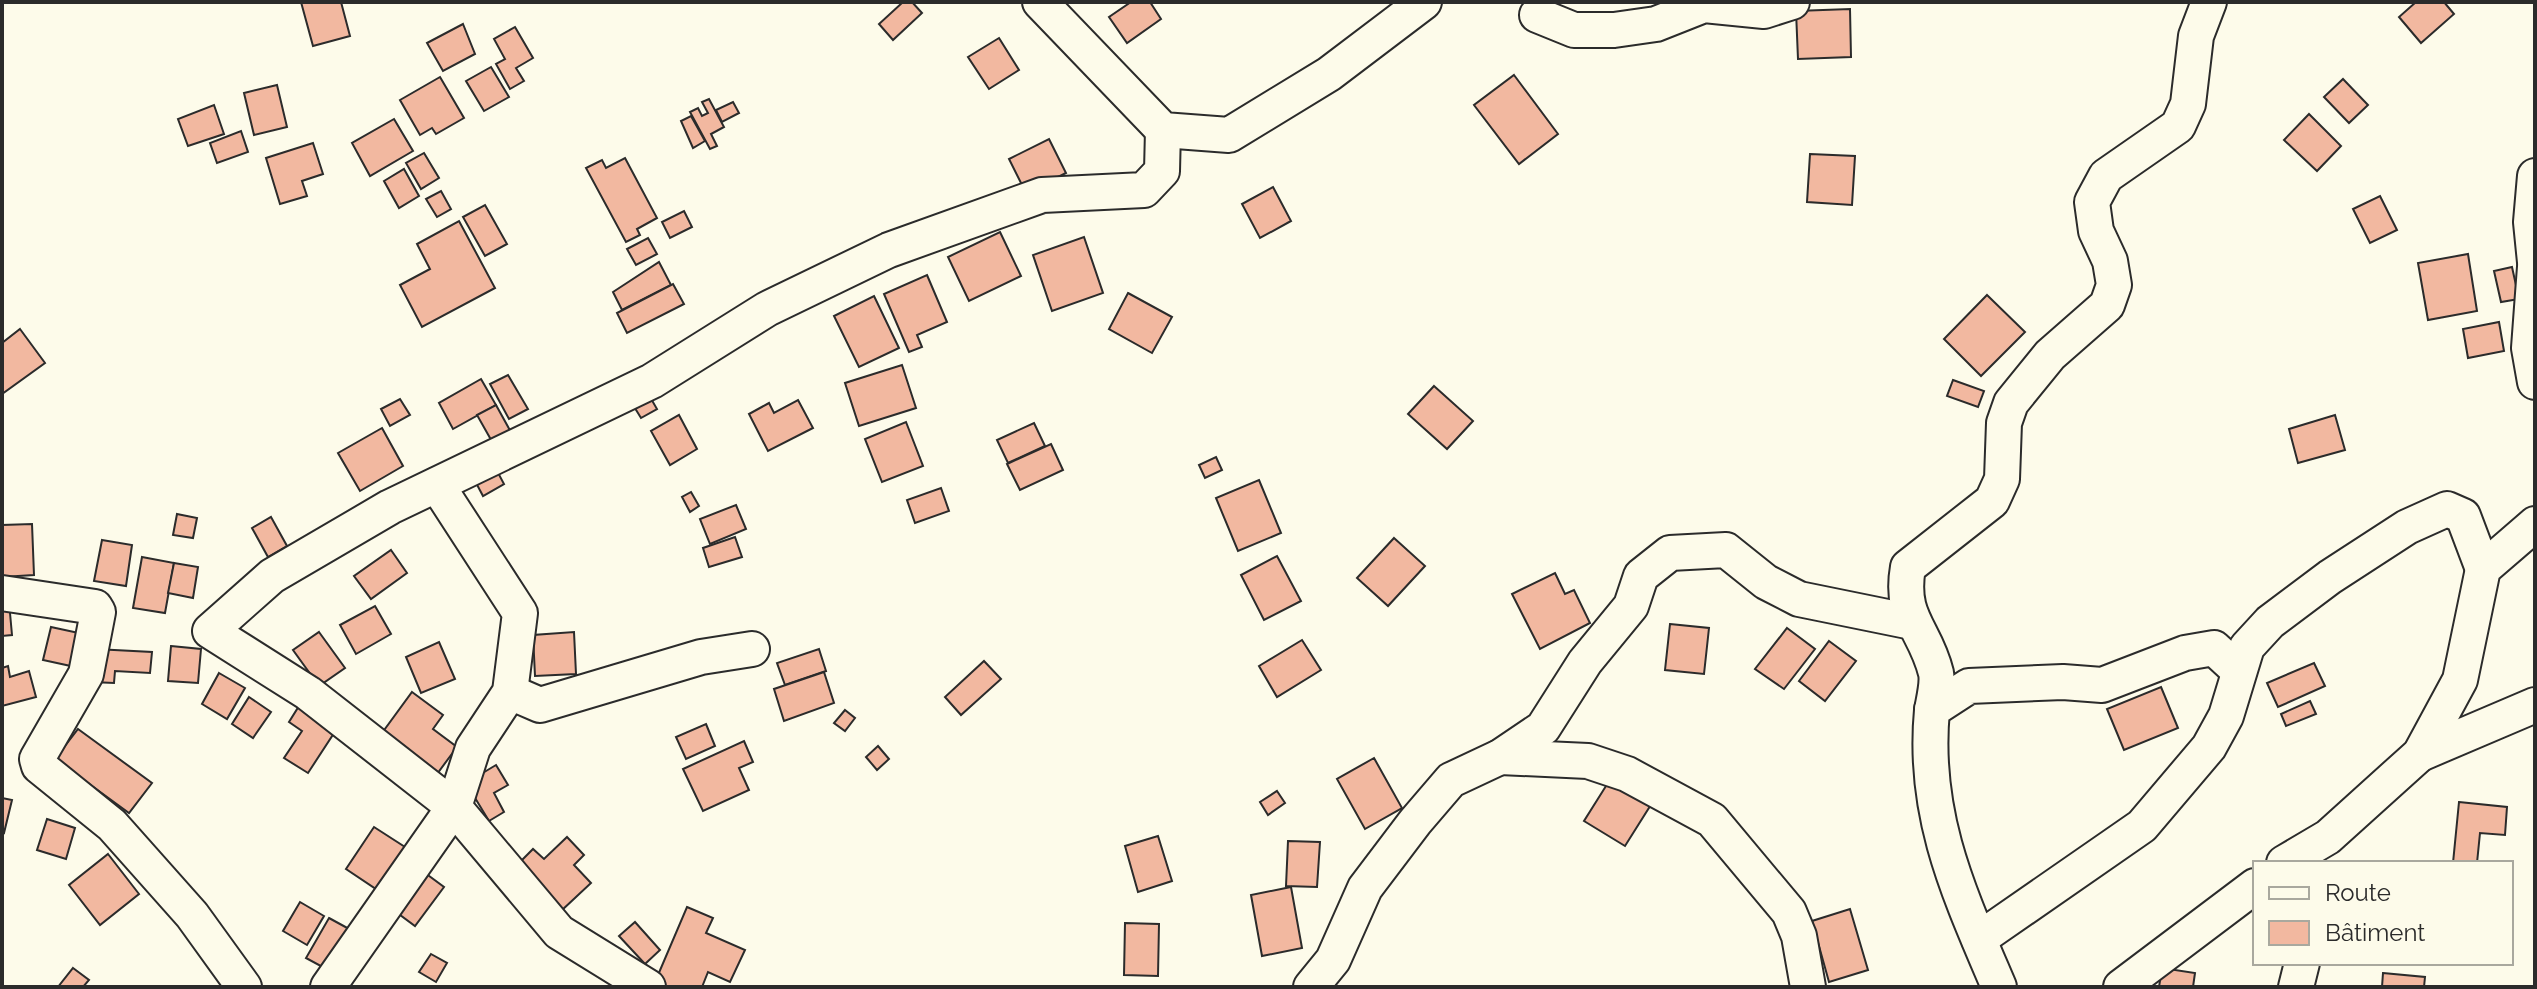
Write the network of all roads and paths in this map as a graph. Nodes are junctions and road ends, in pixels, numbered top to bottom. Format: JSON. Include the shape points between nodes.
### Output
{"nodes":[{"id":1,"x":1040,"y":2,"type":"edge"},
{"id":2,"x":1424,"y":2,"type":"edge"},
{"id":3,"x":1792,"y":2,"type":"edge"},
{"id":4,"x":2209,"y":2,"type":"edge"},
{"id":5,"x":1537,"y":15,"type":"dead end"},
{"id":6,"x":1163,"y":130,"type":"junction"},
{"id":7,"x":2535,"y":176,"type":"edge"},
{"id":8,"x":2535,"y":264,"type":"edge"},
{"id":9,"x":2535,"y":382,"type":"edge"},
{"id":10,"x":437,"y":485,"type":"junction"},
{"id":11,"x":2535,"y":524,"type":"edge"},
{"id":12,"x":2483,"y":569,"type":"junction"},
{"id":13,"x":2,"y":593,"type":"edge"},
{"id":14,"x":1912,"y":622,"type":"junction"},
{"id":15,"x":752,"y":649,"type":"dead end"},
{"id":16,"x":2239,"y":671,"type":"junction"},
{"id":17,"x":510,"y":692,"type":"junction"},
{"id":18,"x":2535,"y":705,"type":"edge"},
{"id":19,"x":1932,"y":710,"type":"junction"},
{"id":20,"x":2420,"y":754,"type":"junction"},
{"id":21,"x":1500,"y":757,"type":"junction"},
{"id":22,"x":454,"y":807,"type":"junction"},
{"id":23,"x":2326,"y":850,"type":"edge"},
{"id":24,"x":2290,"y":861,"type":"edge"},
{"id":25,"x":2253,"y":888,"type":"edge"},
{"id":26,"x":1979,"y":939,"type":"junction"},
{"id":27,"x":2302,"y":965,"type":"edge"},
{"id":28,"x":244,"y":987,"type":"edge"},
{"id":29,"x":328,"y":987,"type":"edge"},
{"id":30,"x":648,"y":987,"type":"edge"},
{"id":31,"x":1311,"y":987,"type":"edge"},
{"id":32,"x":1808,"y":987,"type":"edge"},
{"id":33,"x":1999,"y":987,"type":"edge"},
{"id":34,"x":2121,"y":987,"type":"edge"},
{"id":35,"x":2296,"y":987,"type":"edge"}],
"edges":[{"from":1,"to":6,"type":"street"},
{"from":2,"to":6,"type":"street","via":[[1329,74],[1229,135]]},
{"from":3,"to":5,"type":"street","via":[[1764,11],[1704,5],[1656,24],[1614,30],[1574,30]]},
{"from":4,"to":14,"type":"street","via":[[2196,36],[2188,104],[2178,126],[2106,176],[2092,202],[2114,285],[2107,305],[2050,355],[2011,403],[2004,423],[2002,479],[1992,501],[1908,567],[1903,592]]},
{"from":6,"to":10,"type":"street","via":[[1162,171],[1144,190],[1042,195],[889,250],[767,309],[652,381]]},
{"from":7,"to":8,"type":"street"},
{"from":8,"to":9,"type":"street","via":[[2529,348]]},
{"from":10,"to":17,"type":"street","via":[[520,613]]},
{"from":10,"to":22,"type":"street","via":[[272,576],[210,631],[308,693]]},
{"from":11,"to":12,"type":"street"},
{"from":12,"to":16,"type":"street","via":[[2463,516],[2447,509],[2330,577],[2270,622],[2247,647]]},
{"from":12,"to":20,"type":"street","via":[[2460,680]]},
{"from":13,"to":28,"type":"street","via":[[95,607],[86,674],[37,759],[39,766],[112,825],[192,915]]},
{"from":14,"to":19,"type":"street","via":[[1937,675]]},
{"from":14,"to":21,"type":"street","via":[[1799,599],[1766,582],[1726,550],[1670,553],[1641,576],[1631,606],[1585,662],[1543,728]]},
{"from":15,"to":17,"type":"street","via":[[701,657],[540,705]]},
{"from":16,"to":19,"type":"street","via":[[2214,648],[2185,653],[2102,685],[1969,686]]},
{"from":16,"to":26,"type":"street","via":[[2226,716],[2209,747],[2142,826]]},
{"from":17,"to":22,"type":"street","via":[[473,748]]},
{"from":18,"to":20,"type":"street"},
{"from":19,"to":26,"type":"street","via":[[1930,773],[1951,874]]},
{"from":20,"to":23,"type":"street"},
{"from":21,"to":31,"type":"street","via":[[1451,780],[1415,822],[1365,888],[1333,960]]},
{"from":21,"to":32,"type":"street","via":[[1588,761],[1627,774],[1712,820],[1789,912]]},
{"from":22,"to":29,"type":"street"},
{"from":22,"to":30,"type":"street","via":[[559,932]]},
{"from":23,"to":24,"type":"street"},
{"from":25,"to":34,"type":"street"},
{"from":26,"to":33,"type":"street"},
{"from":27,"to":35,"type":"street"}]}
